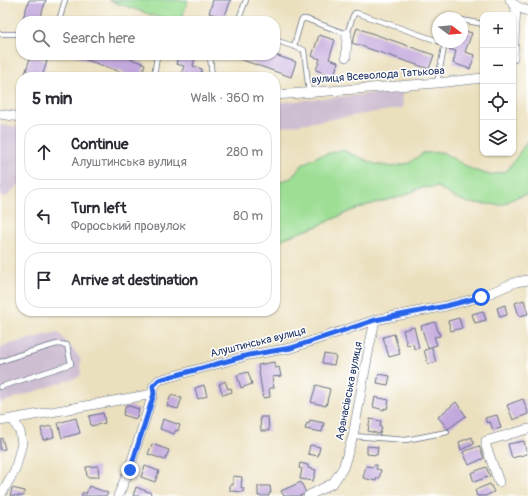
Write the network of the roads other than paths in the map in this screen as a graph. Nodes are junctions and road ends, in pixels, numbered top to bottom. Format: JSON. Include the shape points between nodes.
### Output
{"nodes":[{"id":1,"x":65,"y":0,"type":"edge"},
{"id":2,"x":246,"y":0,"type":"edge"},
{"id":3,"x":513,"y":3,"type":"edge"},
{"id":4,"x":528,"y":11,"type":"edge"},
{"id":5,"x":60,"y":16,"type":"edge"},
{"id":6,"x":240,"y":16,"type":"edge"},
{"id":7,"x":468,"y":21,"type":"edge"},
{"id":8,"x":480,"y":23,"type":"edge"},
{"id":9,"x":0,"y":34,"type":"edge"},
{"id":10,"x":16,"y":34,"type":"edge"},
{"id":11,"x":347,"y":34,"type":"junction"},
{"id":12,"x":432,"y":39,"type":"edge"},
{"id":13,"x":280,"y":42,"type":"edge"},
{"id":14,"x":294,"y":46,"type":"junction"},
{"id":15,"x":441,"y":48,"type":"edge"},
{"id":16,"x":513,"y":48,"type":"edge"},
{"id":17,"x":346,"y":57,"type":"dead end"},
{"id":18,"x":156,"y":60,"type":"edge"},
{"id":19,"x":210,"y":60,"type":"edge"},
{"id":20,"x":155,"y":72,"type":"edge"},
{"id":21,"x":212,"y":72,"type":"edge"},
{"id":22,"x":480,"y":78,"type":"edge"},
{"id":23,"x":437,"y":83,"type":"junction"},
{"id":24,"x":309,"y":92,"type":"junction"},
{"id":25,"x":280,"y":95,"type":"edge"},
{"id":26,"x":0,"y":114,"type":"edge"},
{"id":27,"x":16,"y":116,"type":"edge"},
{"id":28,"x":528,"y":280,"type":"edge"},
{"id":29,"x":375,"y":320,"type":"junction"},
{"id":30,"x":0,"y":362,"type":"edge"},
{"id":31,"x":0,"y":387,"type":"edge"},
{"id":32,"x":154,"y":394,"type":"junction"},
{"id":33,"x":12,"y":419,"type":"junction"},
{"id":34,"x":0,"y":421,"type":"edge"},
{"id":35,"x":528,"y":429,"type":"edge"},
{"id":36,"x":447,"y":432,"type":"dead end"},
{"id":37,"x":353,"y":436,"type":"junction"},
{"id":38,"x":499,"y":482,"type":"dead end"},
{"id":39,"x":0,"y":496,"type":"edge"},
{"id":40,"x":118,"y":496,"type":"edge"},
{"id":41,"x":308,"y":496,"type":"edge"}],
"edges":[{"from":1,"to":5,"type":"lane"},
{"from":2,"to":6,"type":"lane"},
{"from":3,"to":4,"type":"street"},
{"from":3,"to":16,"type":"street"},
{"from":7,"to":8,"type":"lane"},
{"from":9,"to":10,"type":"lane"},
{"from":11,"to":12,"type":"lane","via":[[353,16],[357,13]]},
{"from":11,"to":14,"type":"lane","via":[[303,19]]},
{"from":11,"to":17,"type":"street"},
{"from":13,"to":14,"type":"lane"},
{"from":14,"to":24,"type":"lane","via":[[304,50]]},
{"from":15,"to":23,"type":"lane"},
{"from":18,"to":20,"type":"lane"},
{"from":19,"to":21,"type":"lane"},
{"from":22,"to":23,"type":"street","name":"вулиця Всеволода Татькова"},
{"from":23,"to":24,"type":"street","name":"вулиця Всеволода Татькова"},
{"from":24,"to":25,"type":"street","name":"вулиця Всеволода Татькова"},
{"from":26,"to":27,"type":"street"},
{"from":28,"to":29,"type":"street","name":"Алуштинська вулиця","via":[[516,282],[481,297]]},
{"from":29,"to":32,"type":"street","name":"Алуштинська вулиця","via":[[291,348],[249,355],[159,380],[153,386]]},
{"from":29,"to":37,"type":"street","name":"Афанасівська вулиця"},
{"from":30,"to":31,"type":"lane","via":[[57,344],[67,345],[71,364]]},
{"from":32,"to":33,"type":"street"},
{"from":32,"to":40,"type":"street","via":[[130,470]]},
{"from":33,"to":34,"type":"street"},
{"from":33,"to":39,"type":"street","via":[[20,432],[22,443],[15,470]]},
{"from":35,"to":38,"type":"street","via":[[486,441]]},
{"from":36,"to":37,"type":"lane","via":[[406,440]]},
{"from":37,"to":41,"type":"street","name":"Афанасівська вулиця","via":[[343,468],[333,483]]}]}
